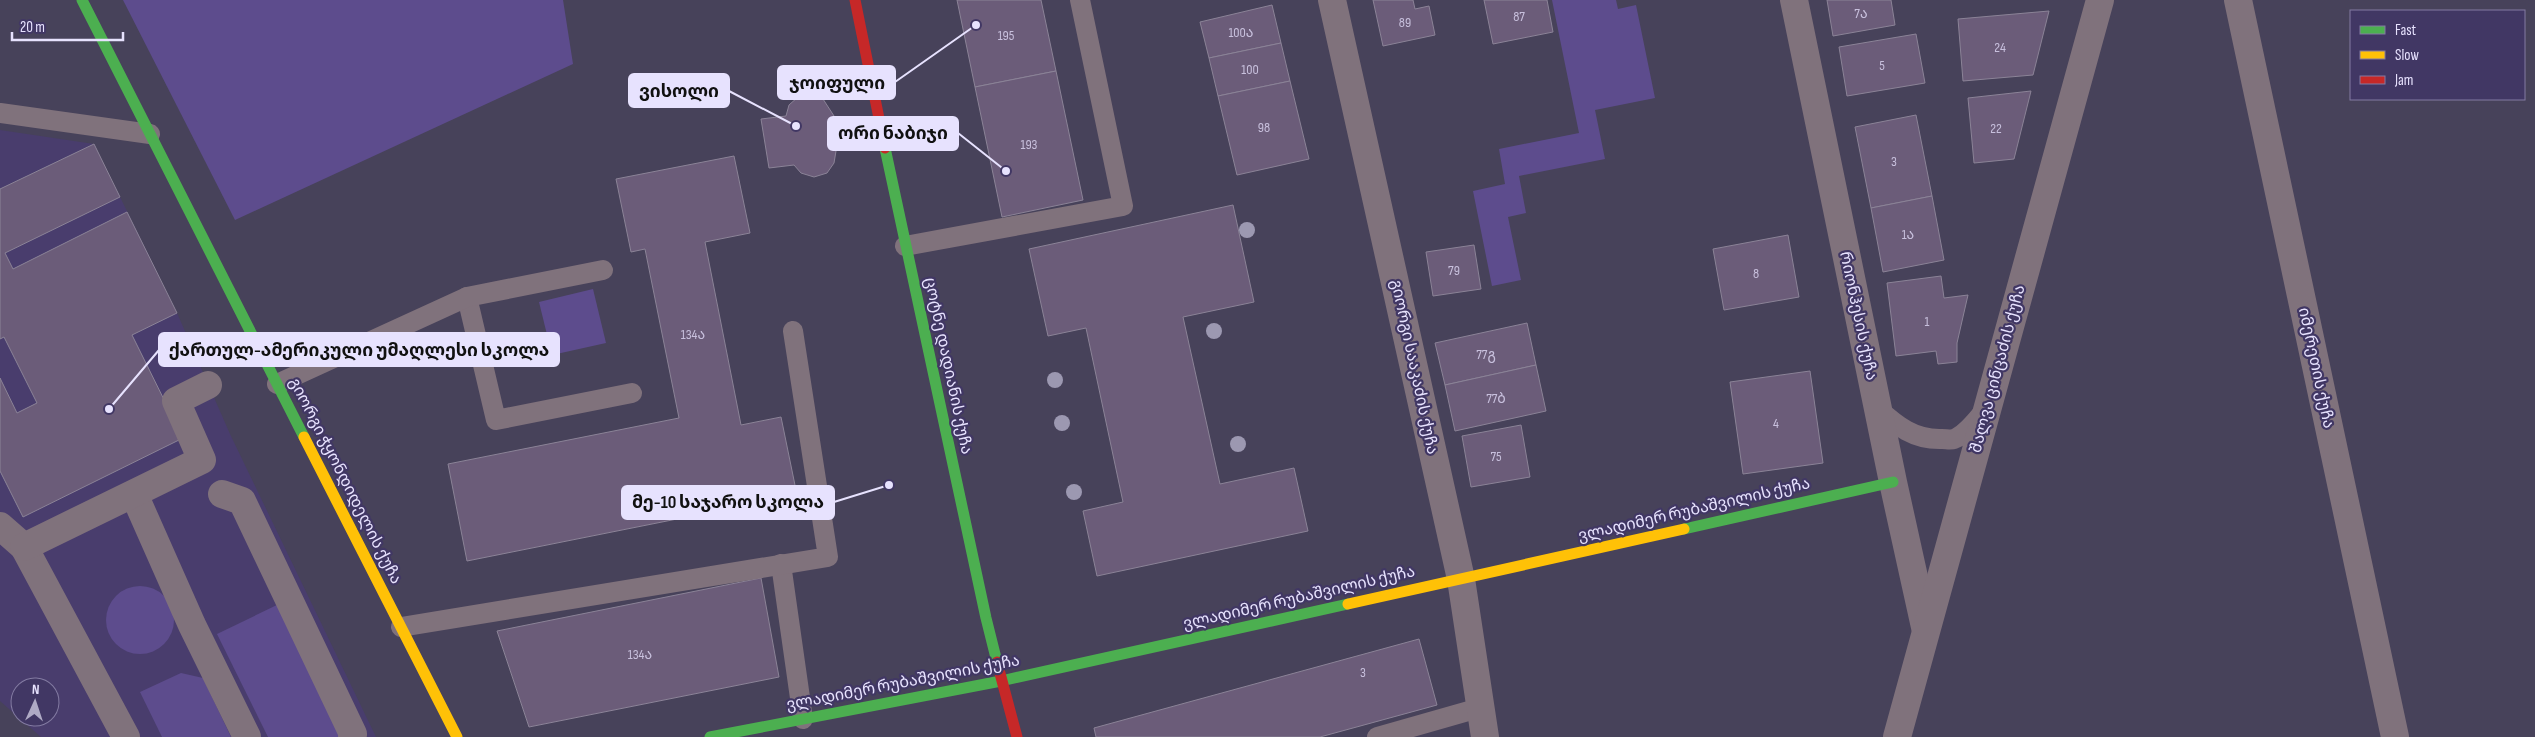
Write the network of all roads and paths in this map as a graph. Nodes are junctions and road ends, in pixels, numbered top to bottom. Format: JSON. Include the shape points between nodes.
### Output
{"nodes":[{"id":1,"x":82,"y":0,"type":"edge"},
{"id":2,"x":855,"y":0,"type":"edge"},
{"id":3,"x":1080,"y":0,"type":"edge"},
{"id":4,"x":1332,"y":0,"type":"edge"},
{"id":5,"x":1794,"y":0,"type":"edge"},
{"id":6,"x":2100,"y":0,"type":"edge"},
{"id":7,"x":2238,"y":0,"type":"edge"},
{"id":8,"x":0,"y":113,"type":"edge"},
{"id":9,"x":150,"y":134,"type":"junction"},
{"id":10,"x":905,"y":246,"type":"junction"},
{"id":11,"x":603,"y":270,"type":"dead end"},
{"id":12,"x":467,"y":297,"type":"junction"},
{"id":13,"x":793,"y":330,"type":"dead end"},
{"id":14,"x":278,"y":384,"type":"junction"},
{"id":15,"x":208,"y":385,"type":"dead end"},
{"id":16,"x":632,"y":393,"type":"dead end"},
{"id":17,"x":1988,"y":407,"type":"junction"},
{"id":18,"x":1877,"y":408,"type":"junction"},
{"id":19,"x":1893,"y":482,"type":"junction"},
{"id":20,"x":134,"y":494,"type":"junction"},
{"id":21,"x":222,"y":494,"type":"dead end"},
{"id":22,"x":0,"y":526,"type":"edge"},
{"id":23,"x":24,"y":547,"type":"junction"},
{"id":24,"x":781,"y":564,"type":"junction"},
{"id":25,"x":1461,"y":579,"type":"junction"},
{"id":26,"x":401,"y":627,"type":"junction"},
{"id":27,"x":1926,"y":631,"type":"junction"},
{"id":28,"x":1001,"y":681,"type":"junction"},
{"id":29,"x":1479,"y":708,"type":"junction"},
{"id":30,"x":803,"y":719,"type":"junction"},
{"id":31,"x":126,"y":737,"type":"edge"},
{"id":32,"x":247,"y":737,"type":"edge"},
{"id":33,"x":352,"y":737,"type":"edge"},
{"id":34,"x":457,"y":737,"type":"edge"},
{"id":35,"x":710,"y":737,"type":"edge"},
{"id":36,"x":1017,"y":737,"type":"edge"},
{"id":37,"x":1377,"y":737,"type":"edge"},
{"id":38,"x":1485,"y":737,"type":"edge"},
{"id":39,"x":1897,"y":737,"type":"edge"},
{"id":40,"x":2395,"y":737,"type":"edge"}],
"edges":[{"from":1,"to":9,"type":"street","name":"გიორგი ჭყონდიდელის ქუჩა"},
{"from":2,"to":10,"type":"street","name":"ცოტნე დადიანის ქუჩა"},
{"from":3,"to":10,"type":"lane","via":[[1123,206]]},
{"from":4,"to":25,"type":"street","name":"გიორგი სააკაძის ქუჩა"},
{"from":5,"to":18,"type":"street","name":"რიონჰესის ქუჩა"},
{"from":6,"to":17,"type":"street","name":"შალვა ცინცაძის ქუჩა"},
{"from":7,"to":40,"type":"street","name":"იმერეთის ქუჩა"},
{"from":8,"to":9,"type":"lane"},
{"from":9,"to":14,"type":"street","name":"გიორგი ჭყონდიდელის ქუჩა"},
{"from":10,"to":28,"type":"street","name":"ცოტნე დადიანის ქუჩა"},
{"from":11,"to":12,"type":"lane"},
{"from":12,"to":14,"type":"lane"},
{"from":12,"to":16,"type":"lane","via":[[496,420]]},
{"from":13,"to":24,"type":"lane","via":[[828,556]]},
{"from":14,"to":26,"type":"street","name":"გიორგი ჭყონდიდელის ქუჩა"},
{"from":15,"to":20,"type":"street","via":[[176,401],[202,460]]},
{"from":17,"to":18,"type":"lane","via":[[1954,439],[1913,435],[1894,424]]},
{"from":17,"to":27,"type":"street","name":"შალვა ცინცაძის ქუჩა"},
{"from":18,"to":19,"type":"street","name":"რიონჰესის ქუჩა"},
{"from":19,"to":25,"type":"street","name":"ვლადიმერ რუბაშვილის ქუჩა"},
{"from":19,"to":27,"type":"street","name":"რიონჰესის ქუჩა"},
{"from":20,"to":23,"type":"street"},
{"from":20,"to":32,"type":"street","via":[[192,625]]},
{"from":21,"to":33,"type":"street","via":[[242,501]]},
{"from":22,"to":23,"type":"street"},
{"from":23,"to":31,"type":"street"},
{"from":24,"to":26,"type":"lane"},
{"from":24,"to":30,"type":"lane"},
{"from":25,"to":28,"type":"street","name":"ვლადიმერ რუბაშვილის ქუჩა"},
{"from":25,"to":29,"type":"street","name":"გიორგი სააკაძის ქუჩა"},
{"from":26,"to":34,"type":"street","name":"გიორგი ჭყონდიდელის ქუჩა"},
{"from":27,"to":39,"type":"street","name":"შალვა ცინცაძის ქუჩა"},
{"from":28,"to":30,"type":"street","name":"ვლადიმერ რუბაშვილის ქუჩა"},
{"from":28,"to":36,"type":"street","name":"ცოტნე დადიანის ქუჩა"},
{"from":29,"to":37,"type":"lane"},
{"from":29,"to":38,"type":"street","name":"გიორგი სააკაძის ქუჩა"},
{"from":30,"to":35,"type":"street","name":"ვლადიმერ რუბაშვილის ქუჩა"}]}
